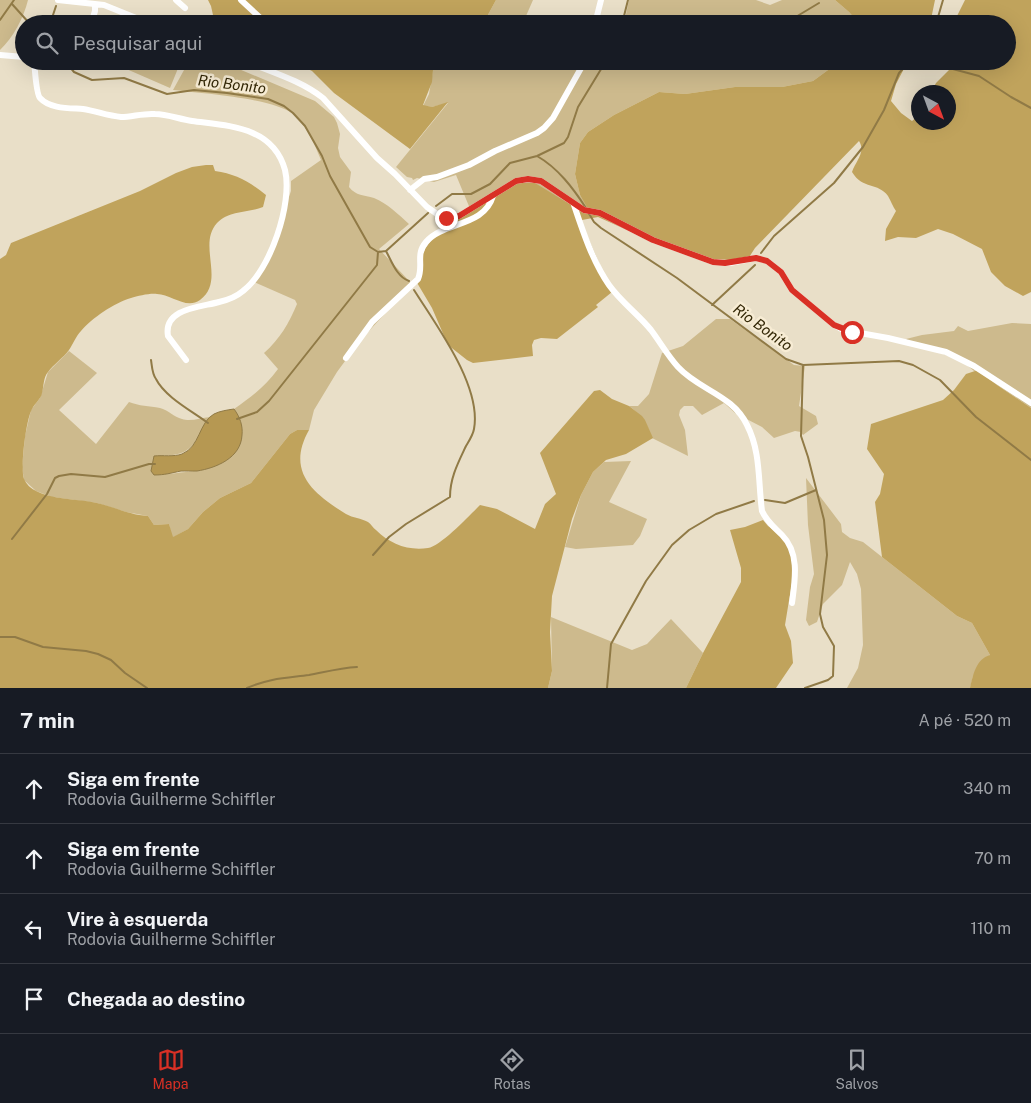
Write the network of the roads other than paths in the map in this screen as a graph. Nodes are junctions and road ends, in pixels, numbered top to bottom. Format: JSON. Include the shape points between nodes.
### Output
{"nodes":[{"id":1,"x":58,"y":0,"type":"edge"},
{"id":2,"x":176,"y":0,"type":"edge"},
{"id":3,"x":241,"y":0,"type":"edge"},
{"id":4,"x":601,"y":0,"type":"edge"},
{"id":5,"x":104,"y":2,"type":"edge"},
{"id":6,"x":95,"y":4,"type":"junction"},
{"id":7,"x":185,"y":8,"type":"dead end"},
{"id":8,"x":94,"y":15,"type":"edge"},
{"id":9,"x":132,"y":15,"type":"edge"},
{"id":10,"x":257,"y":15,"type":"edge"},
{"id":11,"x":597,"y":15,"type":"edge"},
{"id":12,"x":0,"y":55,"type":"edge"},
{"id":13,"x":15,"y":56,"type":"edge"},
{"id":14,"x":35,"y":70,"type":"edge"},
{"id":15,"x":268,"y":70,"type":"edge"},
{"id":16,"x":581,"y":70,"type":"edge"},
{"id":17,"x":410,"y":190,"type":"junction"},
{"id":18,"x":493,"y":196,"type":"junction"},
{"id":19,"x":574,"y":205,"type":"junction"},
{"id":20,"x":346,"y":358,"type":"dead end"},
{"id":21,"x":186,"y":360,"type":"dead end"},
{"id":22,"x":1031,"y":403,"type":"edge"},
{"id":23,"x":792,"y":603,"type":"dead end"}],
"edges":[{"from":1,"to":6,"type":"street"},
{"from":2,"to":7,"type":"street"},
{"from":3,"to":10,"type":"street"},
{"from":4,"to":11,"type":"street"},
{"from":5,"to":6,"type":"street"},
{"from":5,"to":9,"type":"street"},
{"from":6,"to":8,"type":"street"},
{"from":12,"to":13,"type":"street"},
{"from":14,"to":21,"type":"street","via":[[38,96],[51,104],[116,116],[159,114],[228,125],[266,140],[279,156],[285,170],[287,190],[282,219],[271,251],[244,291],[228,300],[189,308],[173,320],[168,336]]},
{"from":15,"to":17,"type":"street","via":[[316,92]]},
{"from":16,"to":17,"type":"street","via":[[553,118],[537,133],[469,165],[424,179]]},
{"from":17,"to":18,"type":"street","via":[[427,207],[446,218],[459,216]]},
{"from":18,"to":19,"type":"street","via":[[516,181],[534,179],[547,184]]},
{"from":18,"to":20,"type":"street","via":[[488,207],[476,217],[441,230],[424,244],[420,251],[418,279],[372,322]]},
{"from":19,"to":22,"type":"street","via":[[713,262],[756,258],[767,261],[781,272],[792,290],[843,330],[946,352]]},
{"from":19,"to":23,"type":"street","via":[[610,286],[650,329],[678,367],[730,403],[748,426],[758,460],[762,511],[786,540],[794,560]]}]}
